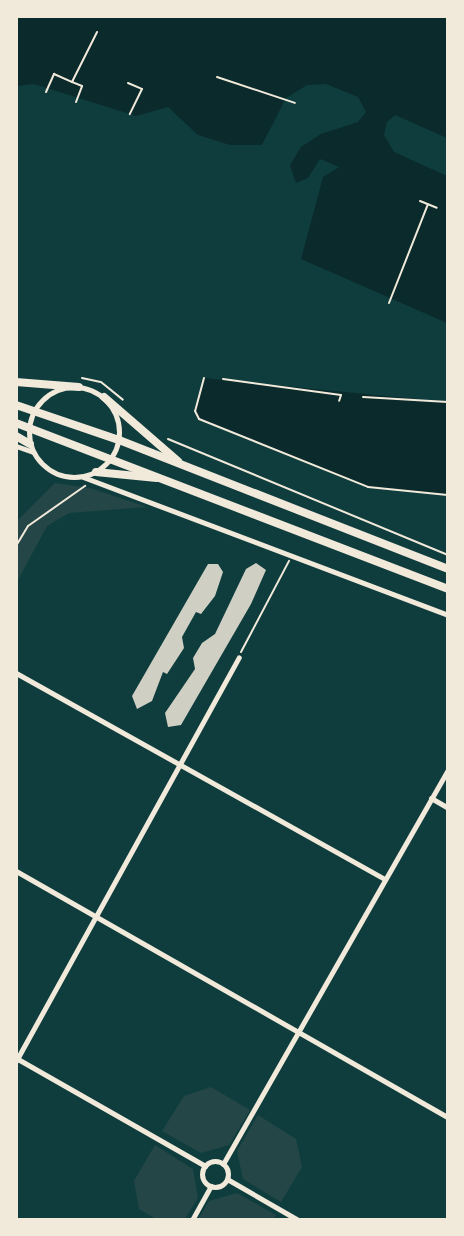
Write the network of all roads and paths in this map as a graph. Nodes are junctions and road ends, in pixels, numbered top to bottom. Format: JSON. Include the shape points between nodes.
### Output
{"nodes":[{"id":1,"x":97,"y":32,"type":"dead end"},
{"id":2,"x":217,"y":77,"type":"dead end"},
{"id":3,"x":72,"y":82,"type":"junction"},
{"id":4,"x":128,"y":83,"type":"dead end"},
{"id":5,"x":46,"y":92,"type":"dead end"},
{"id":6,"x":76,"y":102,"type":"dead end"},
{"id":7,"x":295,"y":103,"type":"dead end"},
{"id":8,"x":130,"y":114,"type":"dead end"},
{"id":9,"x":420,"y":201,"type":"dead end"},
{"id":10,"x":428,"y":204,"type":"junction"},
{"id":11,"x":437,"y":208,"type":"dead end"},
{"id":12,"x":389,"y":303,"type":"dead end"},
{"id":13,"x":73,"y":378,"type":"dead end"},
{"id":14,"x":204,"y":378,"type":"dead end"},
{"id":15,"x":223,"y":379,"type":"dead end"},
{"id":16,"x":16,"y":382,"type":"edge"},
{"id":17,"x":79,"y":387,"type":"junction"},
{"id":18,"x":104,"y":397,"type":"junction"},
{"id":19,"x":363,"y":397,"type":"dead end"},
{"id":20,"x":339,"y":401,"type":"dead end"},
{"id":21,"x":125,"y":402,"type":"dead end"},
{"id":22,"x":447,"y":402,"type":"edge"},
{"id":23,"x":16,"y":405,"type":"edge"},
{"id":24,"x":34,"y":411,"type":"junction"},
{"id":25,"x":16,"y":423,"type":"edge"},
{"id":26,"x":29,"y":427,"type":"junction"},
{"id":27,"x":16,"y":436,"type":"edge"},
{"id":28,"x":164,"y":437,"type":"dead end"},
{"id":29,"x":119,"y":440,"type":"junction"},
{"id":30,"x":16,"y":446,"type":"edge"},
{"id":31,"x":32,"y":448,"type":"junction"},
{"id":32,"x":112,"y":457,"type":"junction"},
{"id":33,"x":186,"y":468,"type":"junction"},
{"id":34,"x":96,"y":472,"type":"junction"},
{"id":35,"x":83,"y":477,"type":"junction"},
{"id":36,"x":166,"y":478,"type":"junction"},
{"id":37,"x":85,"y":486,"type":"dead end"},
{"id":38,"x":447,"y":495,"type":"edge"},
{"id":39,"x":16,"y":546,"type":"edge"},
{"id":40,"x":293,"y":554,"type":"junction"},
{"id":41,"x":447,"y":555,"type":"edge"},
{"id":42,"x":447,"y":569,"type":"edge"},
{"id":43,"x":447,"y":589,"type":"edge"},
{"id":44,"x":447,"y":615,"type":"edge"},
{"id":45,"x":238,"y":657,"type":"joint"},
{"id":46,"x":16,"y":673,"type":"edge"},
{"id":47,"x":180,"y":766,"type":"junction"},
{"id":48,"x":447,"y":770,"type":"edge"},
{"id":49,"x":431,"y":798,"type":"junction"},
{"id":50,"x":447,"y":808,"type":"edge"},
{"id":51,"x":16,"y":871,"type":"edge"},
{"id":52,"x":384,"y":879,"type":"junction"},
{"id":53,"x":97,"y":917,"type":"junction"},
{"id":54,"x":298,"y":1032,"type":"junction"},
{"id":55,"x":17,"y":1059,"type":"edge"},
{"id":56,"x":447,"y":1117,"type":"edge"},
{"id":57,"x":224,"y":1164,"type":"junction"},
{"id":58,"x":205,"y":1166,"type":"junction"},
{"id":59,"x":227,"y":1179,"type":"junction"},
{"id":60,"x":211,"y":1186,"type":"junction"},
{"id":61,"x":192,"y":1220,"type":"edge"},
{"id":62,"x":298,"y":1220,"type":"edge"}],
"edges":[{"from":1,"to":3,"type":"path"},
{"from":2,"to":7,"type":"path"},
{"from":3,"to":5,"type":"path","via":[[54,74]]},
{"from":3,"to":6,"type":"path","via":[[82,86]]},
{"from":4,"to":8,"type":"path","via":[[142,89]]},
{"from":9,"to":10,"type":"path"},
{"from":10,"to":11,"type":"path"},
{"from":10,"to":12,"type":"path"},
{"from":13,"to":21,"type":"path","via":[[101,381]]},
{"from":14,"to":38,"type":"path","via":[[195,411],[199,419],[368,487]]},
{"from":15,"to":20,"type":"path","via":[[341,395]]},
{"from":16,"to":17,"type":"main road"},
{"from":17,"to":18,"type":"street"},
{"from":17,"to":24,"type":"street","via":[[61,388]]},
{"from":18,"to":29,"type":"street","via":[[117,417]]},
{"from":18,"to":33,"type":"main road"},
{"from":19,"to":22,"type":"path"},
{"from":23,"to":24,"type":"main road"},
{"from":24,"to":26,"type":"street"},
{"from":24,"to":29,"type":"main road"},
{"from":25,"to":26,"type":"main road"},
{"from":26,"to":31,"type":"street"},
{"from":26,"to":32,"type":"main road"},
{"from":27,"to":31,"type":"main road"},
{"from":28,"to":41,"type":"path"},
{"from":29,"to":32,"type":"street"},
{"from":29,"to":33,"type":"main road"},
{"from":30,"to":31,"type":"street"},
{"from":31,"to":35,"type":"street","via":[[51,471]]},
{"from":32,"to":34,"type":"street"},
{"from":32,"to":36,"type":"main road"},
{"from":33,"to":42,"type":"main road"},
{"from":34,"to":35,"type":"street"},
{"from":34,"to":36,"type":"main road"},
{"from":35,"to":40,"type":"street"},
{"from":36,"to":43,"type":"main road"},
{"from":37,"to":39,"type":"path","via":[[28,526]]},
{"from":40,"to":44,"type":"street"},
{"from":40,"to":45,"type":"path"},
{"from":45,"to":47,"type":"street"},
{"from":46,"to":47,"type":"street"},
{"from":47,"to":52,"type":"street"},
{"from":47,"to":53,"type":"street"},
{"from":48,"to":49,"type":"street"},
{"from":49,"to":50,"type":"street"},
{"from":49,"to":52,"type":"street"},
{"from":51,"to":53,"type":"street"},
{"from":52,"to":54,"type":"street"},
{"from":53,"to":54,"type":"street"},
{"from":53,"to":55,"type":"street"},
{"from":54,"to":56,"type":"street"},
{"from":54,"to":57,"type":"street"},
{"from":55,"to":58,"type":"street"},
{"from":57,"to":58,"type":"street"},
{"from":57,"to":59,"type":"street"},
{"from":58,"to":60,"type":"street","via":[[203,1180]]},
{"from":59,"to":60,"type":"street"},
{"from":59,"to":62,"type":"street"},
{"from":60,"to":61,"type":"street"}]}
